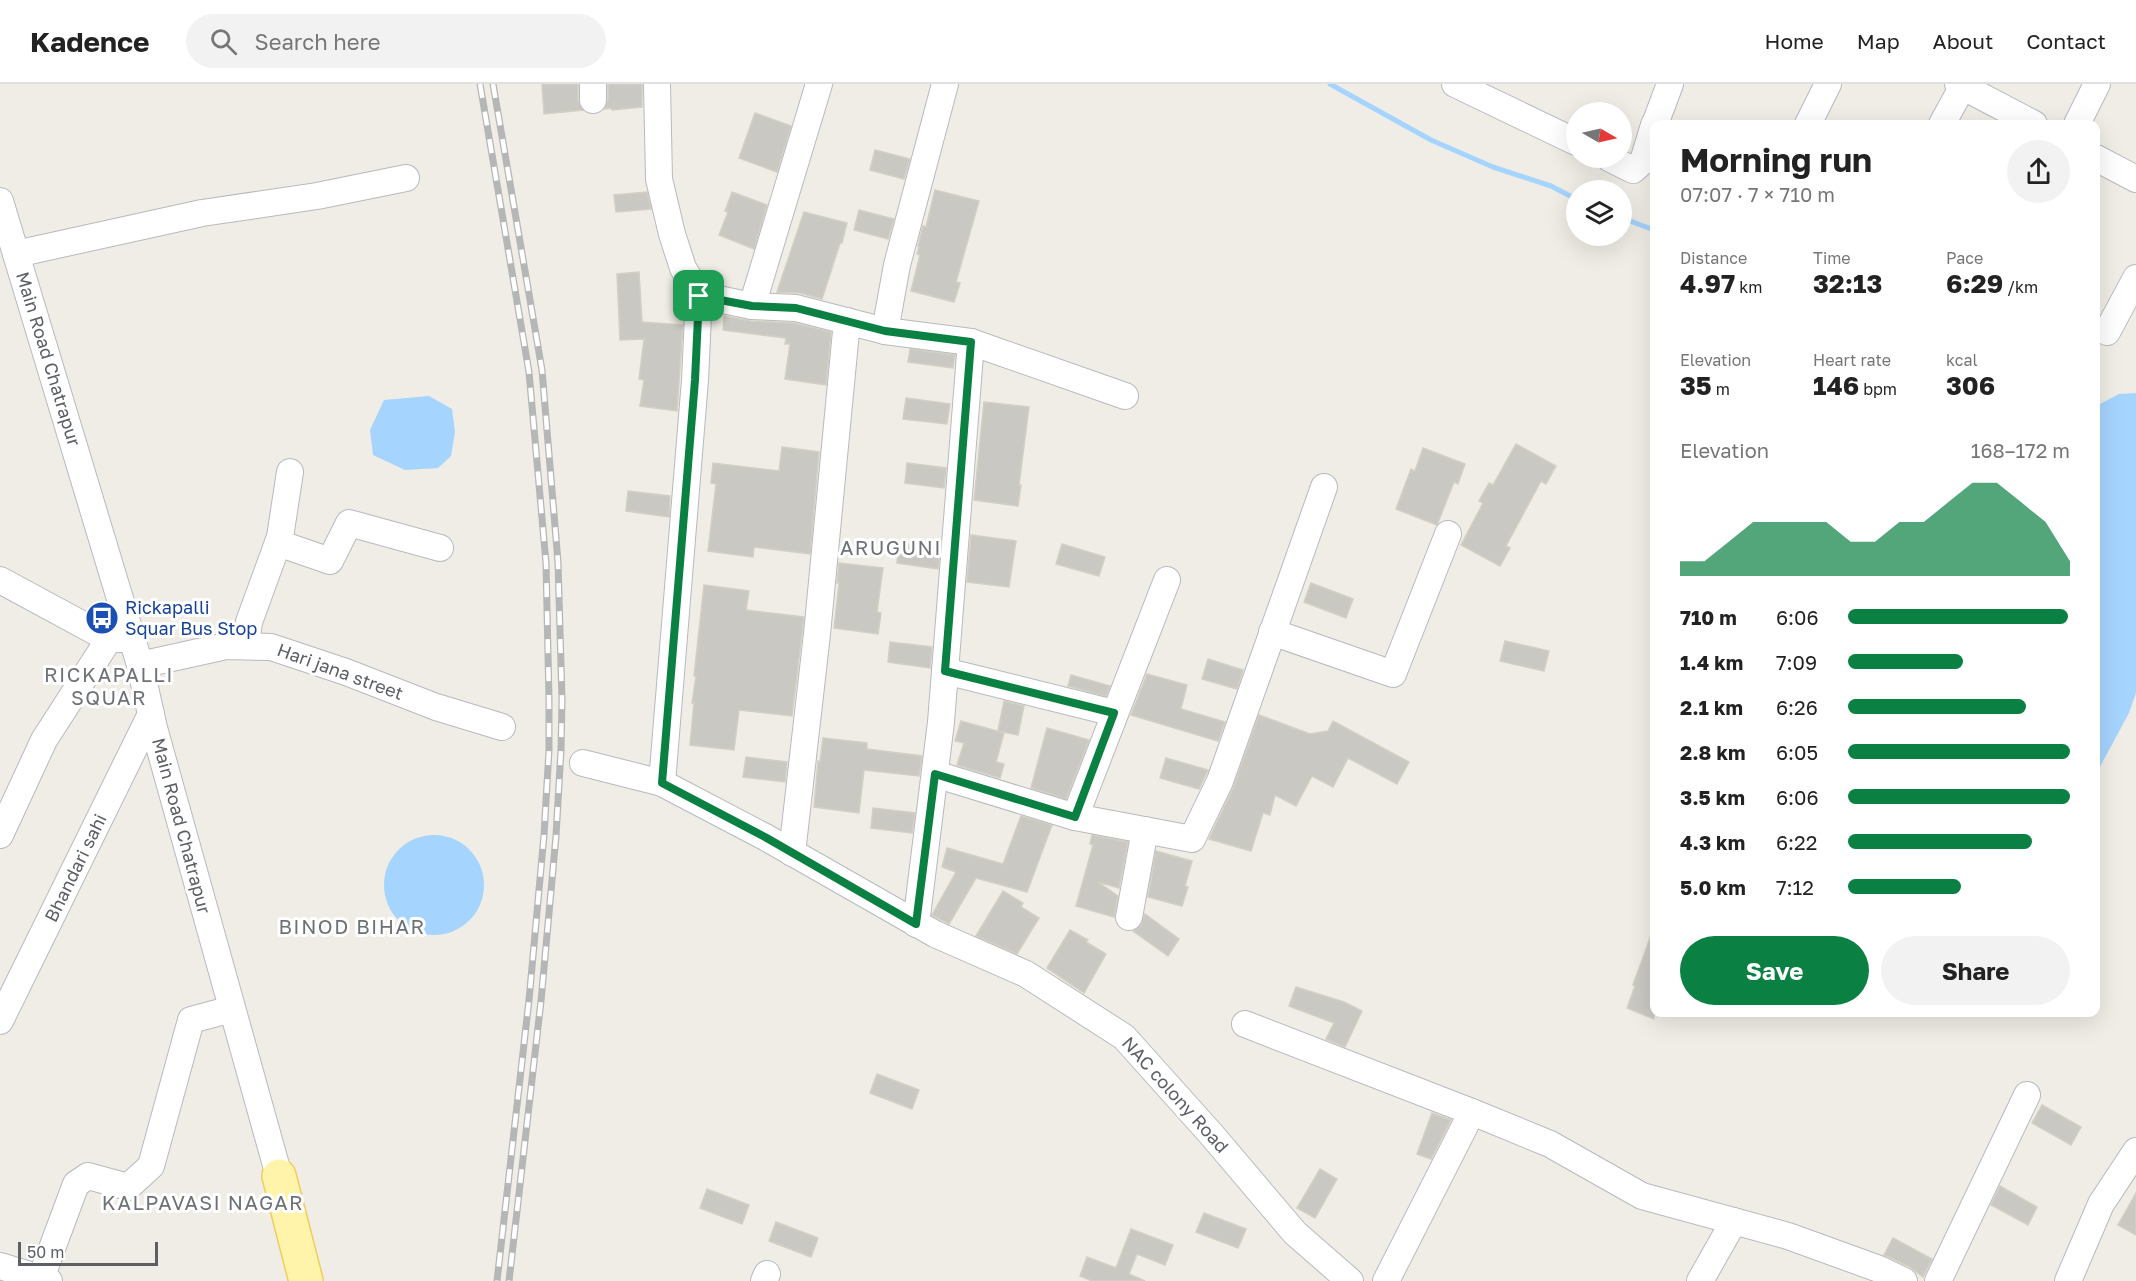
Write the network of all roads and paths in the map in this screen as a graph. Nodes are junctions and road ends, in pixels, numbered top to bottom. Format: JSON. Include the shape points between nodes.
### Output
{"nodes":[{"id":1,"x":657,"y":84,"type":"edge"},
{"id":2,"x":819,"y":84,"type":"edge"},
{"id":3,"x":945,"y":84,"type":"edge"},
{"id":4,"x":1455,"y":84,"type":"edge"},
{"id":5,"x":1670,"y":84,"type":"edge"},
{"id":6,"x":1828,"y":84,"type":"edge"},
{"id":7,"x":2097,"y":84,"type":"edge"},
{"id":8,"x":1961,"y":85,"type":"edge"},
{"id":9,"x":1657,"y":120,"type":"edge"},
{"id":10,"x":1810,"y":120,"type":"edge"},
{"id":11,"x":1944,"y":120,"type":"edge"},
{"id":12,"x":2027,"y":120,"type":"edge"},
{"id":13,"x":2079,"y":120,"type":"edge"},
{"id":14,"x":1566,"y":137,"type":"edge"},
{"id":15,"x":1650,"y":140,"type":"edge"},
{"id":16,"x":2100,"y":160,"type":"edge"},
{"id":17,"x":1629,"y":168,"type":"edge"},
{"id":18,"x":406,"y":178,"type":"dead end"},
{"id":19,"x":2136,"y":179,"type":"edge"},
{"id":20,"x":0,"y":201,"type":"edge"},
{"id":21,"x":12,"y":263,"type":"edge"},
{"id":22,"x":2136,"y":278,"type":"edge"},
{"id":23,"x":699,"y":296,"type":"junction"},
{"id":24,"x":752,"y":306,"type":"junction"},
{"id":25,"x":848,"y":321,"type":"junction"},
{"id":26,"x":885,"y":331,"type":"junction"},
{"id":27,"x":2107,"y":332,"type":"dead end"},
{"id":28,"x":971,"y":342,"type":"junction"},
{"id":29,"x":1125,"y":396,"type":"dead end"},
{"id":30,"x":290,"y":472,"type":"dead end"},
{"id":31,"x":1324,"y":487,"type":"dead end"},
{"id":32,"x":1448,"y":534,"type":"dead end"},
{"id":33,"x":278,"y":543,"type":"junction"},
{"id":34,"x":440,"y":548,"type":"dead end"},
{"id":35,"x":0,"y":580,"type":"edge"},
{"id":36,"x":1167,"y":580,"type":"dead end"},
{"id":37,"x":1272,"y":632,"type":"junction"},
{"id":38,"x":121,"y":639,"type":"junction"},
{"id":39,"x":246,"y":646,"type":"junction"},
{"id":40,"x":140,"y":664,"type":"junction"},
{"id":41,"x":945,"y":671,"type":"junction"},
{"id":42,"x":1114,"y":713,"type":"junction"},
{"id":43,"x":151,"y":714,"type":"junction"},
{"id":44,"x":502,"y":727,"type":"dead end"},
{"id":45,"x":582,"y":763,"type":"dead end"},
{"id":46,"x":935,"y":774,"type":"junction"},
{"id":47,"x":662,"y":783,"type":"junction"},
{"id":48,"x":1075,"y":817,"type":"junction"},
{"id":49,"x":1145,"y":830,"type":"junction"},
{"id":50,"x":0,"y":835,"type":"edge"},
{"id":51,"x":792,"y":853,"type":"junction"},
{"id":52,"x":1129,"y":917,"type":"dead end"},
{"id":53,"x":916,"y":924,"type":"junction"},
{"id":54,"x":232,"y":1009,"type":"junction"},
{"id":55,"x":0,"y":1021,"type":"edge"},
{"id":56,"x":1245,"y":1024,"type":"dead end"},
{"id":57,"x":2027,"y":1095,"type":"dead end"},
{"id":58,"x":1472,"y":1112,"type":"junction"},
{"id":59,"x":2136,"y":1151,"type":"edge"},
{"id":60,"x":279,"y":1176,"type":"joint"},
{"id":61,"x":1734,"y":1221,"type":"junction"},
{"id":62,"x":0,"y":1266,"type":"edge"},
{"id":63,"x":45,"y":1280,"type":"edge"},
{"id":64,"x":306,"y":1281,"type":"edge"},
{"id":65,"x":1350,"y":1281,"type":"edge"},
{"id":66,"x":1386,"y":1281,"type":"edge"},
{"id":67,"x":1700,"y":1281,"type":"edge"},
{"id":68,"x":1904,"y":1281,"type":"edge"},
{"id":69,"x":1938,"y":1281,"type":"edge"},
{"id":70,"x":2068,"y":1281,"type":"edge"}],
"edges":[{"from":1,"to":23,"type":"street","via":[[659,178],[683,267]]},
{"from":2,"to":24,"type":"street"},
{"from":3,"to":26,"type":"street","via":[[897,265]]},
{"from":4,"to":14,"type":"street"},
{"from":5,"to":9,"type":"street"},
{"from":6,"to":10,"type":"street"},
{"from":7,"to":13,"type":"street"},
{"from":8,"to":11,"type":"street"},
{"from":8,"to":12,"type":"street"},
{"from":15,"to":17,"type":"street","via":[[1643,161],[1633,170]]},
{"from":16,"to":19,"type":"street"},
{"from":18,"to":21,"type":"street","via":[[202,213]]},
{"from":20,"to":21,"type":"street","name":"Main Road Chatrapur"},
{"from":21,"to":38,"type":"street","name":"Main Road Chatrapur"},
{"from":22,"to":27,"type":"street"},
{"from":23,"to":24,"type":"street"},
{"from":23,"to":47,"type":"street"},
{"from":24,"to":25,"type":"street","via":[[796,308]]},
{"from":25,"to":26,"type":"street"},
{"from":25,"to":51,"type":"street"},
{"from":26,"to":28,"type":"street"},
{"from":28,"to":29,"type":"street"},
{"from":28,"to":41,"type":"street"},
{"from":30,"to":33,"type":"street"},
{"from":31,"to":37,"type":"street"},
{"from":32,"to":37,"type":"street","via":[[1393,674]]},
{"from":33,"to":34,"type":"street","via":[[330,561],[349,523]]},
{"from":33,"to":39,"type":"street","via":[[249,622]]},
{"from":35,"to":38,"type":"street"},
{"from":36,"to":42,"type":"street"},
{"from":37,"to":49,"type":"street","via":[[1220,781],[1192,839]]},
{"from":38,"to":40,"type":"street","name":"Main Road Chatrapur"},
{"from":38,"to":50,"type":"street","via":[[44,740]]},
{"from":39,"to":40,"type":"street","name":"Hari jana street","via":[[226,646]]},
{"from":39,"to":44,"type":"street","name":"Hari jana street","via":[[271,646]]},
{"from":40,"to":43,"type":"street","name":"Main Road Chatrapur"},
{"from":41,"to":42,"type":"street"},
{"from":41,"to":46,"type":"street"},
{"from":42,"to":48,"type":"street"},
{"from":43,"to":54,"type":"street","name":"Main Road Chatrapur"},
{"from":43,"to":55,"type":"street","name":"Bhandari sahi"},
{"from":45,"to":47,"type":"street","name":"NAC colony Road"},
{"from":46,"to":48,"type":"street"},
{"from":46,"to":53,"type":"street"},
{"from":47,"to":51,"type":"street","name":"NAC colony Road"},
{"from":48,"to":49,"type":"street"},
{"from":49,"to":52,"type":"street"},
{"from":51,"to":53,"type":"street","name":"NAC colony Road"},
{"from":53,"to":65,"type":"street","name":"NAC colony Road","via":[[1026,974],[1124,1037],[1296,1233]]},
{"from":54,"to":60,"type":"street","name":"Main Road Chatrapur"},
{"from":54,"to":63,"type":"street","via":[[192,1020],[151,1166],[128,1187],[88,1176],[76,1184]]},
{"from":56,"to":58,"type":"street"},
{"from":57,"to":69,"type":"street"},
{"from":58,"to":61,"type":"street","via":[[1550,1144],[1642,1196]]},
{"from":58,"to":66,"type":"street"},
{"from":59,"to":70,"type":"street","via":[[2101,1204]]},
{"from":60,"to":64,"type":"main road"},
{"from":61,"to":67,"type":"street"},
{"from":61,"to":68,"type":"street","via":[[1788,1236]]},
{"from":62,"to":63,"type":"street"}]}
